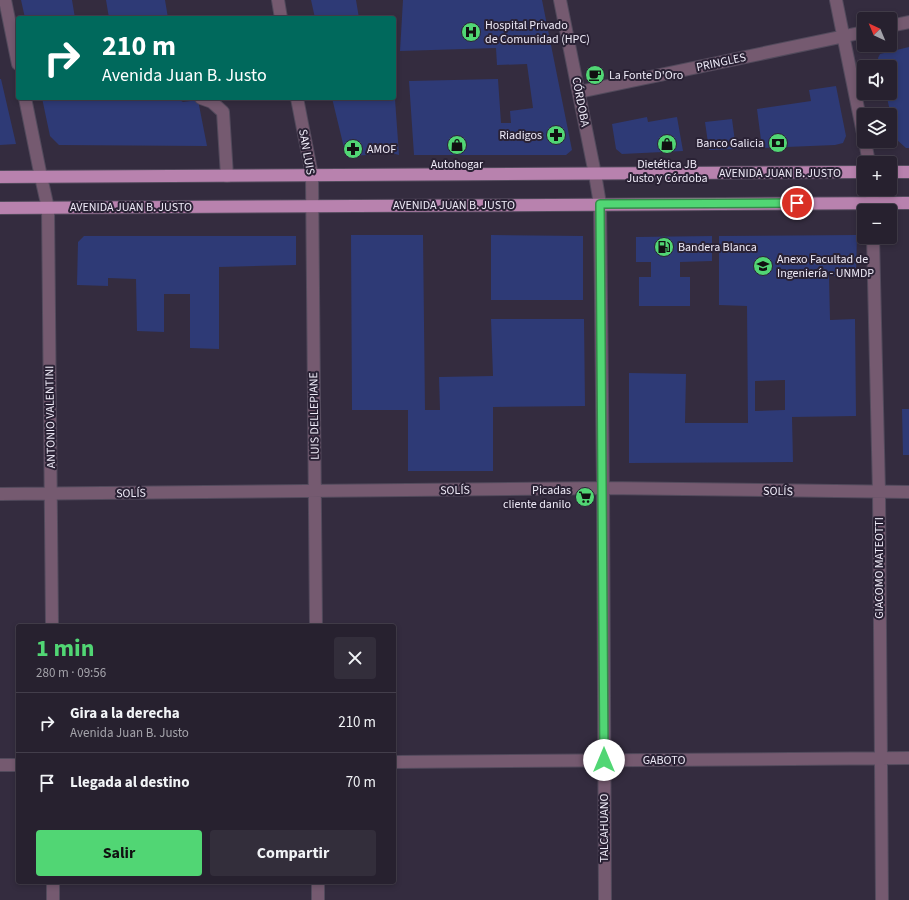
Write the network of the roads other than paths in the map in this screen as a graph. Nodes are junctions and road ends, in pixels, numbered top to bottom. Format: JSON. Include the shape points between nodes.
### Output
{"nodes":[{"id":1,"x":5,"y":0,"type":"edge"},
{"id":2,"x":278,"y":0,"type":"edge"},
{"id":3,"x":560,"y":0,"type":"edge"},
{"id":4,"x":836,"y":0,"type":"edge"},
{"id":5,"x":281,"y":16,"type":"edge"},
{"id":6,"x":909,"y":22,"type":"edge"},
{"id":7,"x":897,"y":25,"type":"edge"},
{"id":8,"x":857,"y":33,"type":"edge"},
{"id":9,"x":843,"y":36,"type":"junction"},
{"id":10,"x":16,"y":53,"type":"edge"},
{"id":11,"x":579,"y":92,"type":"junction"},
{"id":12,"x":25,"y":100,"type":"edge"},
{"id":13,"x":206,"y":100,"type":"edge"},
{"id":14,"x":297,"y":100,"type":"edge"},
{"id":15,"x":858,"y":108,"type":"edge"},
{"id":16,"x":857,"y":172,"type":"edge"},
{"id":17,"x":897,"y":172,"type":"edge"},
{"id":18,"x":909,"y":172,"type":"edge"},
{"id":19,"x":595,"y":174,"type":"junction"},
{"id":20,"x":312,"y":175,"type":"junction"},
{"id":21,"x":227,"y":176,"type":"junction"},
{"id":22,"x":0,"y":177,"type":"edge"},
{"id":23,"x":41,"y":177,"type":"junction"},
{"id":24,"x":909,"y":203,"type":"edge"},
{"id":25,"x":600,"y":204,"type":"junction"},
{"id":26,"x":897,"y":204,"type":"edge"},
{"id":27,"x":312,"y":206,"type":"junction"},
{"id":28,"x":857,"y":207,"type":"edge"},
{"id":29,"x":0,"y":208,"type":"edge"},
{"id":30,"x":48,"y":208,"type":"junction"},
{"id":31,"x":873,"y":244,"type":"edge"},
{"id":32,"x":603,"y":488,"type":"junction"},
{"id":33,"x":315,"y":491,"type":"junction"},
{"id":34,"x":879,"y":492,"type":"junction"},
{"id":35,"x":909,"y":492,"type":"edge"},
{"id":36,"x":0,"y":494,"type":"edge"},
{"id":37,"x":51,"y":494,"type":"junction"},
{"id":38,"x":52,"y":624,"type":"edge"},
{"id":39,"x":316,"y":624,"type":"edge"},
{"id":40,"x":881,"y":758,"type":"junction"},
{"id":41,"x":909,"y":758,"type":"edge"},
{"id":42,"x":604,"y":760,"type":"junction"},
{"id":43,"x":396,"y":762,"type":"edge"},
{"id":44,"x":16,"y":764,"type":"edge"},
{"id":45,"x":0,"y":765,"type":"edge"},
{"id":46,"x":53,"y":884,"type":"edge"},
{"id":47,"x":318,"y":884,"type":"edge"},
{"id":48,"x":53,"y":900,"type":"edge"},
{"id":49,"x":318,"y":900,"type":"edge"},
{"id":50,"x":605,"y":900,"type":"edge"},
{"id":51,"x":882,"y":900,"type":"edge"}],
"edges":[{"from":1,"to":10,"type":"street"},
{"from":2,"to":5,"type":"street"},
{"from":3,"to":11,"type":"street","name":"CÓRDOBA"},
{"from":4,"to":9,"type":"street"},
{"from":6,"to":7,"type":"street"},
{"from":8,"to":9,"type":"street","name":"PRINGLES"},
{"from":9,"to":11,"type":"street","name":"PRINGLES"},
{"from":9,"to":15,"type":"street"},
{"from":11,"to":19,"type":"street","name":"CÓRDOBA"},
{"from":12,"to":23,"type":"street","name":"ANTONIO VALENTINI"},
{"from":13,"to":21,"type":"street","via":[[223,112]]},
{"from":14,"to":20,"type":"street","name":"SAN LUIS"},
{"from":16,"to":19,"type":"main road","name":"AVENIDA JUAN B. JUSTO"},
{"from":17,"to":18,"type":"main road"},
{"from":19,"to":20,"type":"main road","name":"AVENIDA JUAN B. JUSTO"},
{"from":19,"to":25,"type":"street","name":"CÓRDOBA"},
{"from":20,"to":21,"type":"main road","name":"AVENIDA JUAN B. JUSTO"},
{"from":20,"to":27,"type":"street","name":"SAN LUIS"},
{"from":21,"to":23,"type":"main road","name":"AVENIDA JUAN B. JUSTO"},
{"from":22,"to":23,"type":"main road","name":"AVENIDA JUAN B. JUSTO"},
{"from":23,"to":30,"type":"street","name":"ANTONIO VALENTINI"},
{"from":24,"to":26,"type":"main road","name":"AVENIDA JUAN B. JUSTO"},
{"from":25,"to":27,"type":"main road","name":"AVENIDA JUAN B. JUSTO"},
{"from":25,"to":28,"type":"main road","name":"AVENIDA JUAN B. JUSTO"},
{"from":25,"to":32,"type":"street","name":"TALCAHUANO"},
{"from":27,"to":30,"type":"main road","name":"AVENIDA JUAN B. JUSTO"},
{"from":27,"to":33,"type":"street","name":"LUIS DELLEPIANE"},
{"from":29,"to":30,"type":"main road","name":"AVENIDA JUAN B. JUSTO"},
{"from":30,"to":37,"type":"street","name":"ANTONIO VALENTINI"},
{"from":31,"to":34,"type":"street","name":"GIACOMO MATEOTTI"},
{"from":32,"to":33,"type":"street","name":"SOLÍS"},
{"from":32,"to":34,"type":"street","name":"SOLÍS"},
{"from":32,"to":42,"type":"street","name":"TALCAHUANO"},
{"from":33,"to":37,"type":"street","name":"SOLÍS"},
{"from":33,"to":39,"type":"street","name":"LUIS DELLEPIANE"},
{"from":34,"to":35,"type":"street","name":"SOLÍS"},
{"from":34,"to":40,"type":"street","name":"GIACOMO MATEOTTI"},
{"from":36,"to":37,"type":"street","name":"SOLÍS"},
{"from":37,"to":38,"type":"street","name":"ANTONIO VALENTINI"},
{"from":40,"to":41,"type":"street","name":"GABOTO"},
{"from":40,"to":42,"type":"street","name":"GABOTO"},
{"from":40,"to":51,"type":"street","name":"GIACOMO MATEOTTI"},
{"from":42,"to":43,"type":"street","name":"GABOTO"},
{"from":42,"to":50,"type":"street","name":"TALCAHUANO"},
{"from":44,"to":45,"type":"street"},
{"from":46,"to":48,"type":"street"},
{"from":47,"to":49,"type":"street"}]}
